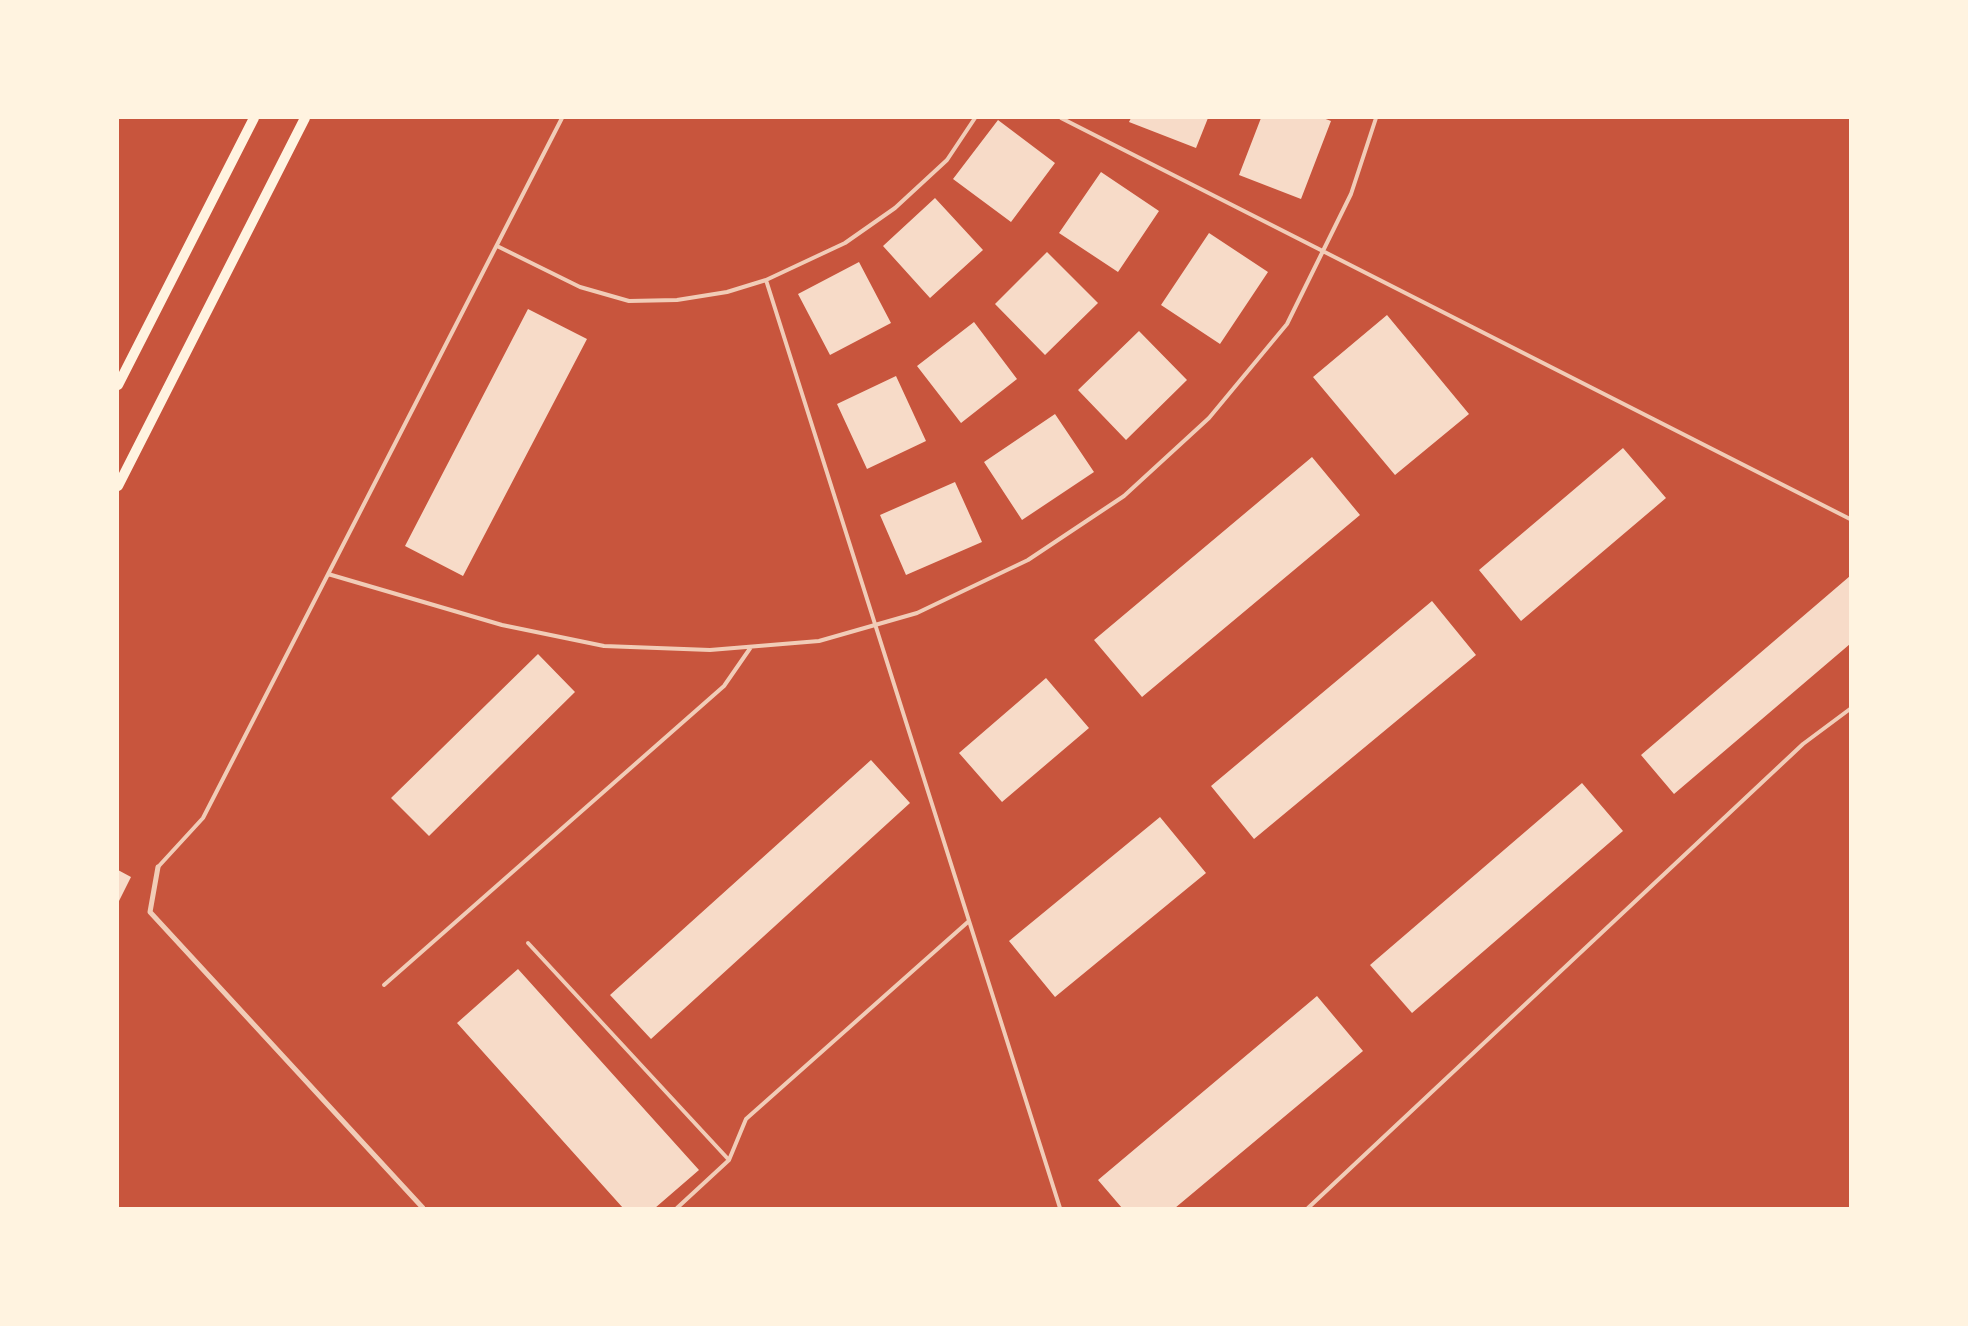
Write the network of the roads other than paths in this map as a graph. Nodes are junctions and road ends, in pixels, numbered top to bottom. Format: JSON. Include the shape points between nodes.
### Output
{"nodes":[{"id":1,"x":254,"y":118,"type":"edge"},
{"id":2,"x":305,"y":118,"type":"edge"},
{"id":3,"x":562,"y":118,"type":"edge"},
{"id":4,"x":975,"y":118,"type":"edge"},
{"id":5,"x":1061,"y":118,"type":"edge"},
{"id":6,"x":1376,"y":118,"type":"edge"},
{"id":7,"x":497,"y":246,"type":"junction"},
{"id":8,"x":1323,"y":250,"type":"junction"},
{"id":9,"x":766,"y":280,"type":"junction"},
{"id":10,"x":118,"y":385,"type":"edge"},
{"id":11,"x":118,"y":486,"type":"edge"},
{"id":12,"x":1850,"y":519,"type":"edge"},
{"id":13,"x":328,"y":574,"type":"junction"},
{"id":14,"x":875,"y":625,"type":"junction"},
{"id":15,"x":751,"y":647,"type":"junction"},
{"id":16,"x":1850,"y":709,"type":"edge"},
{"id":17,"x":158,"y":867,"type":"joint"},
{"id":18,"x":969,"y":921,"type":"junction"},
{"id":19,"x":528,"y":942,"type":"dead end"},
{"id":20,"x":384,"y":984,"type":"dead end"},
{"id":21,"x":729,"y":1160,"type":"junction"},
{"id":22,"x":423,"y":1208,"type":"edge"},
{"id":23,"x":677,"y":1208,"type":"edge"},
{"id":24,"x":1060,"y":1208,"type":"edge"},
{"id":25,"x":1308,"y":1208,"type":"edge"}],
"edges":[{"from":1,"to":10,"type":"main road"},
{"from":2,"to":11,"type":"main road"},
{"from":3,"to":7,"type":"lane"},
{"from":4,"to":9,"type":"lane","via":[[947,160],[895,208],[845,243]]},
{"from":5,"to":8,"type":"lane"},
{"from":6,"to":8,"type":"lane","via":[[1351,194]]},
{"from":7,"to":9,"type":"lane","via":[[580,288],[629,301],[677,300],[727,292]]},
{"from":7,"to":13,"type":"lane"},
{"from":8,"to":12,"type":"lane"},
{"from":8,"to":14,"type":"lane","via":[[1287,324],[1209,418],[1124,496],[1028,560],[917,613]]},
{"from":9,"to":14,"type":"lane"},
{"from":13,"to":15,"type":"lane","via":[[502,625],[604,646],[710,650]]},
{"from":13,"to":17,"type":"lane","via":[[203,818]]},
{"from":14,"to":15,"type":"lane","via":[[819,640]]},
{"from":14,"to":18,"type":"lane"},
{"from":15,"to":20,"type":"lane","via":[[724,686]]},
{"from":16,"to":25,"type":"lane","via":[[1803,744]]},
{"from":17,"to":22,"type":"street","via":[[150,912]]},
{"from":18,"to":21,"type":"lane","via":[[746,1119]]},
{"from":18,"to":24,"type":"lane"},
{"from":19,"to":21,"type":"lane"},
{"from":21,"to":23,"type":"lane"}]}
